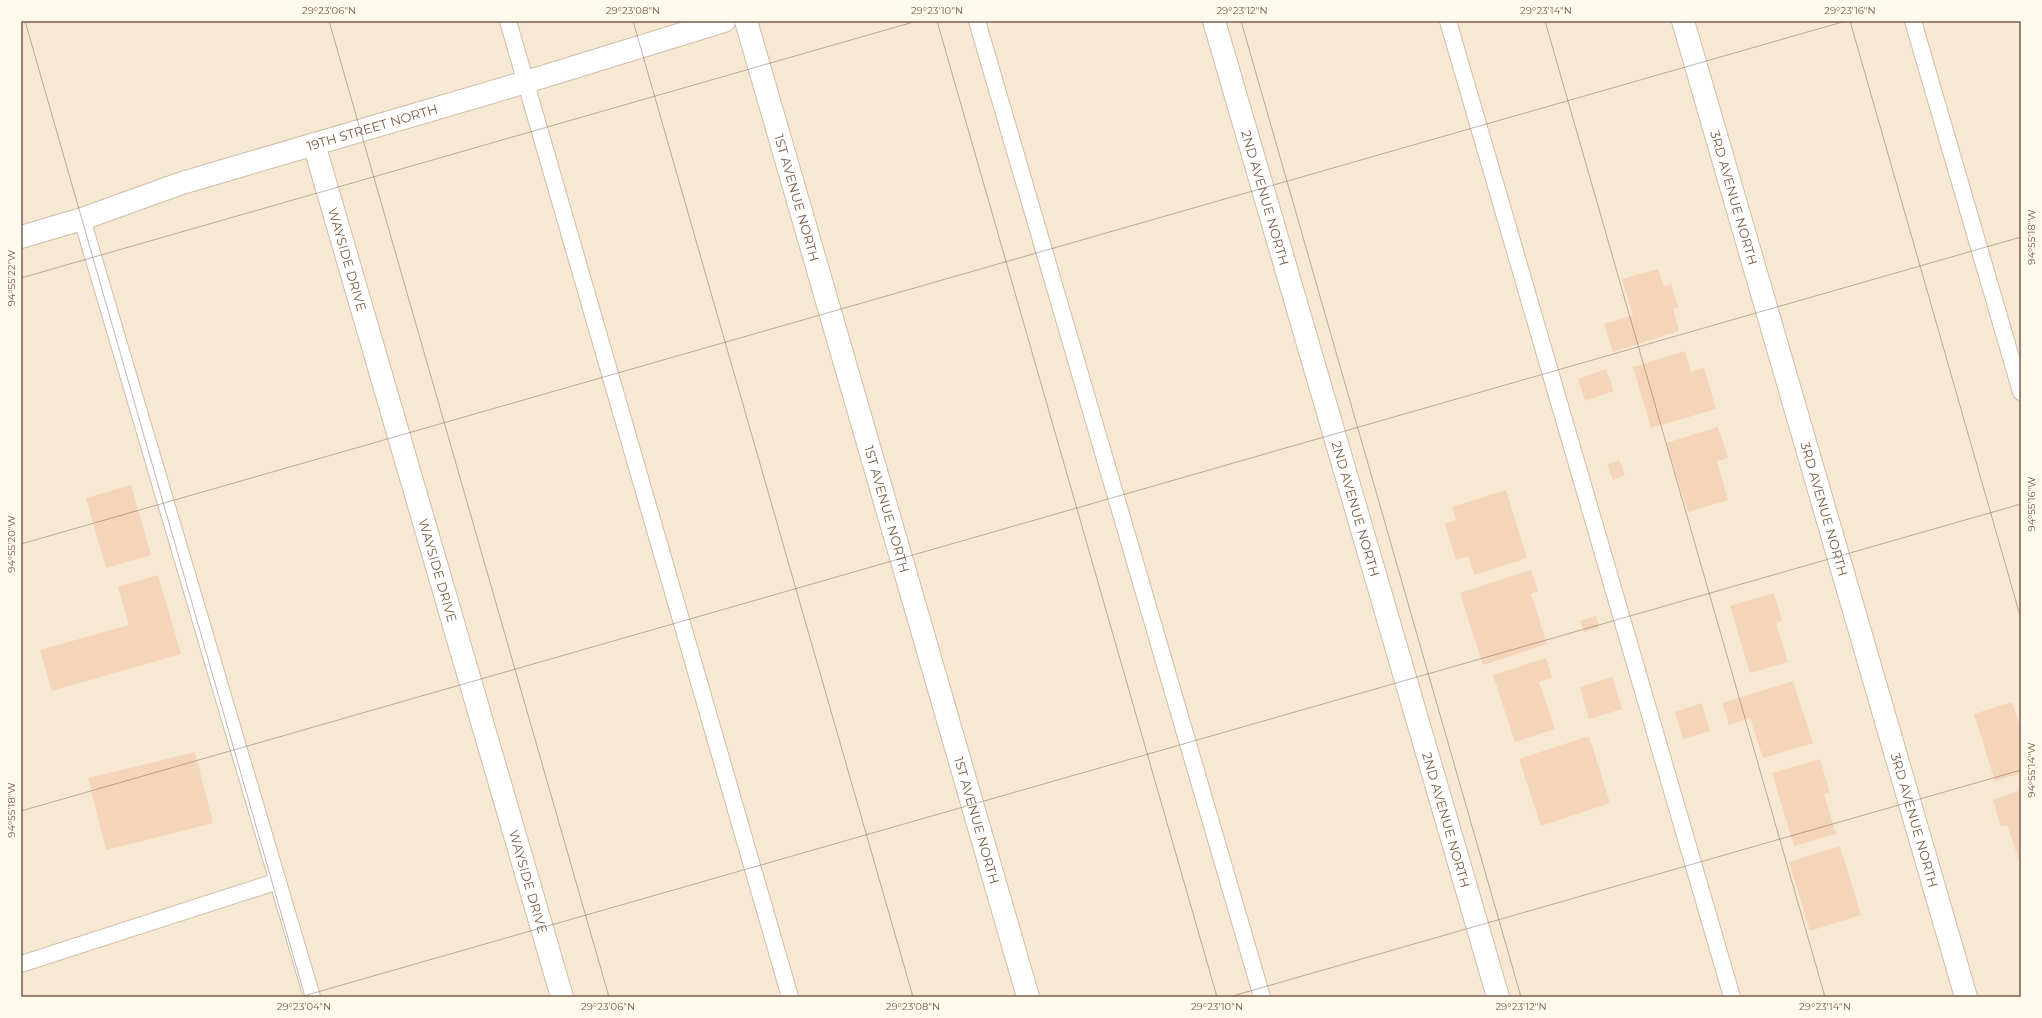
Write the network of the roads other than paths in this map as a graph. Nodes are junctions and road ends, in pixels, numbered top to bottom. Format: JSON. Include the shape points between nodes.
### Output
{"nodes":[{"id":1,"x":508,"y":21,"type":"edge"},
{"id":2,"x":724,"y":21,"type":"edge"},
{"id":3,"x":746,"y":21,"type":"edge"},
{"id":4,"x":977,"y":21,"type":"edge"},
{"id":5,"x":1214,"y":21,"type":"edge"},
{"id":6,"x":1448,"y":21,"type":"edge"},
{"id":7,"x":1683,"y":21,"type":"edge"},
{"id":8,"x":1913,"y":21,"type":"edge"},
{"id":9,"x":526,"y":82,"type":"junction"},
{"id":10,"x":314,"y":144,"type":"junction"},
{"id":11,"x":82,"y":219,"type":"junction"},
{"id":12,"x":21,"y":237,"type":"edge"},
{"id":13,"x":2021,"y":392,"type":"edge"},
{"id":14,"x":278,"y":881,"type":"junction"},
{"id":15,"x":21,"y":964,"type":"edge"},
{"id":16,"x":312,"y":997,"type":"edge"},
{"id":17,"x":562,"y":997,"type":"edge"},
{"id":18,"x":790,"y":997,"type":"edge"},
{"id":19,"x":1028,"y":997,"type":"edge"},
{"id":20,"x":1262,"y":997,"type":"edge"},
{"id":21,"x":1498,"y":997,"type":"edge"},
{"id":22,"x":1732,"y":997,"type":"edge"},
{"id":23,"x":1966,"y":997,"type":"edge"}],
"edges":[{"from":1,"to":9,"type":"lane"},
{"from":2,"to":9,"type":"street","name":"19TH STREET NORTH"},
{"from":3,"to":19,"type":"street","name":"1ST AVENUE NORTH"},
{"from":4,"to":20,"type":"lane"},
{"from":5,"to":21,"type":"street","name":"2ND AVENUE NORTH"},
{"from":6,"to":22,"type":"lane"},
{"from":7,"to":23,"type":"street","name":"3RD AVENUE NORTH"},
{"from":8,"to":13,"type":"lane"},
{"from":9,"to":10,"type":"street","name":"19TH STREET NORTH"},
{"from":9,"to":18,"type":"lane"},
{"from":10,"to":11,"type":"street","name":"19TH STREET NORTH","via":[[182,183]]},
{"from":10,"to":17,"type":"street","name":"WAYSIDE DRIVE"},
{"from":11,"to":12,"type":"street","name":"19TH STREET NORTH"},
{"from":11,"to":14,"type":"lane"},
{"from":14,"to":15,"type":"lane"},
{"from":14,"to":16,"type":"lane"}]}
